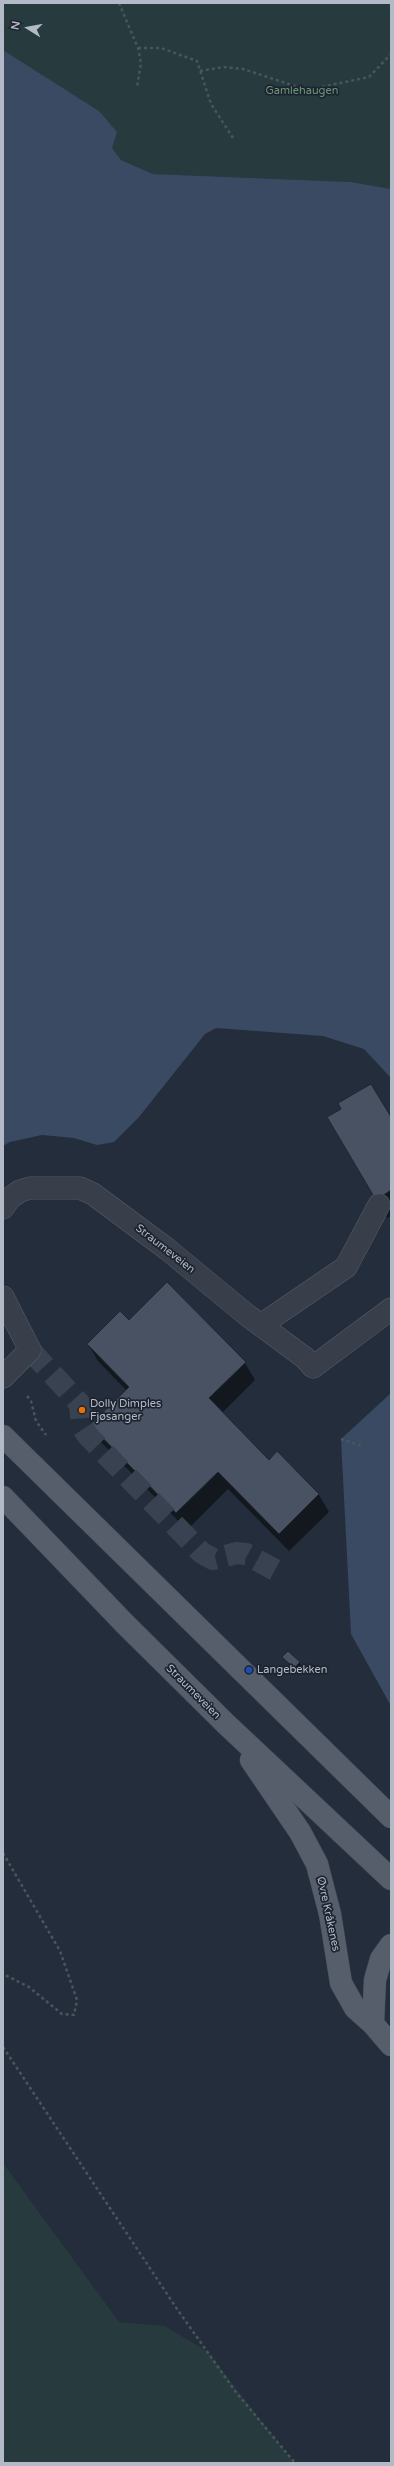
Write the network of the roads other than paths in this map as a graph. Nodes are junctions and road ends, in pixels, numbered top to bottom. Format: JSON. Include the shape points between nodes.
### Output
{"nodes":[{"id":1,"x":379,"y":1205,"type":"dead end"},
{"id":2,"x":3,"y":1208,"type":"edge"},
{"id":3,"x":3,"y":1297,"type":"edge"},
{"id":4,"x":391,"y":1309,"type":"edge"},
{"id":5,"x":261,"y":1325,"type":"junction"},
{"id":6,"x":3,"y":1377,"type":"edge"},
{"id":7,"x":3,"y":1436,"type":"edge"},
{"id":8,"x":3,"y":1497,"type":"edge"},
{"id":9,"x":226,"y":1724,"type":"junction"},
{"id":10,"x":391,"y":1816,"type":"edge"},
{"id":11,"x":391,"y":1878,"type":"edge"},
{"id":12,"x":391,"y":1945,"type":"edge"},
{"id":13,"x":373,"y":2024,"type":"junction"},
{"id":14,"x":391,"y":2045,"type":"edge"}],
"edges":[{"from":1,"to":5,"type":"lane","via":[[346,1267]]},
{"from":2,"to":5,"type":"lane","name":"Straumeveien","via":[[10,1198],[30,1188],[80,1188],[105,1202]]},
{"from":3,"to":6,"type":"lane","via":[[30,1350]]},
{"from":4,"to":5,"type":"lane","name":"Straumeveien","via":[[313,1367]]},
{"from":7,"to":10,"type":"main road"},
{"from":8,"to":9,"type":"main road","name":"Straumeveien"},
{"from":9,"to":11,"type":"main road","name":"Straumeveien"},
{"from":9,"to":13,"type":"main road","name":"Øvre Kråkenes","via":[[300,1832],[317,1864],[330,1914],[341,1983],[355,2008]]},
{"from":12,"to":13,"type":"main road","via":[[381,1959],[375,1980]]},
{"from":13,"to":14,"type":"main road","name":"Øvre Kråkenes"}]}
